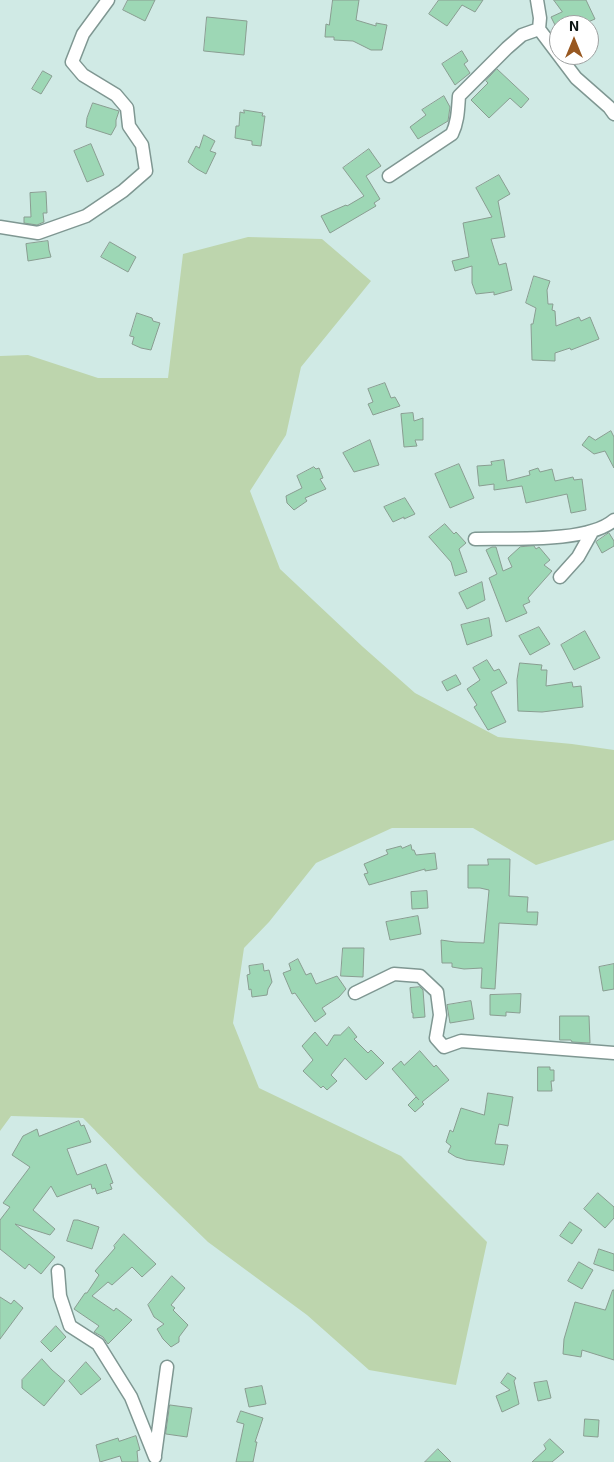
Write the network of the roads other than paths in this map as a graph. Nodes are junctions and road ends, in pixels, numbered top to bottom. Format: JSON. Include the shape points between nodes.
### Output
{"nodes":[{"id":1,"x":108,"y":0,"type":"edge"},
{"id":2,"x":538,"y":0,"type":"edge"},
{"id":3,"x":539,"y":29,"type":"junction"},
{"id":4,"x":614,"y":114,"type":"edge"},
{"id":5,"x":389,"y":176,"type":"dead end"},
{"id":6,"x":0,"y":227,"type":"edge"},
{"id":7,"x":614,"y":520,"type":"edge"},
{"id":8,"x":592,"y":532,"type":"junction"},
{"id":9,"x":475,"y":539,"type":"dead end"},
{"id":10,"x":560,"y":577,"type":"dead end"},
{"id":11,"x":355,"y":993,"type":"dead end"},
{"id":12,"x":614,"y":1053,"type":"edge"},
{"id":13,"x":58,"y":1271,"type":"dead end"},
{"id":14,"x":167,"y":1367,"type":"dead end"},
{"id":15,"x":155,"y":1460,"type":"edge"}],
"edges":[{"from":1,"to":6,"type":"street","via":[[83,34],[72,62],[83,75],[116,95],[127,108],[129,126],[142,145],[146,171],[86,216],[38,233]]},
{"from":2,"to":3,"type":"street"},
{"from":3,"to":4,"type":"street","via":[[576,78]]},
{"from":3,"to":5,"type":"street","via":[[522,35],[459,96],[457,121],[452,134]]},
{"from":7,"to":8,"type":"street"},
{"from":8,"to":9,"type":"street","via":[[563,537]]},
{"from":8,"to":10,"type":"street","via":[[578,557]]},
{"from":11,"to":12,"type":"street","via":[[394,974],[420,976],[436,992],[440,1015],[436,1038],[444,1047],[461,1041]]},
{"from":13,"to":15,"type":"street","via":[[60,1296],[70,1326],[98,1344],[131,1397]]},
{"from":14,"to":15,"type":"street"}]}
